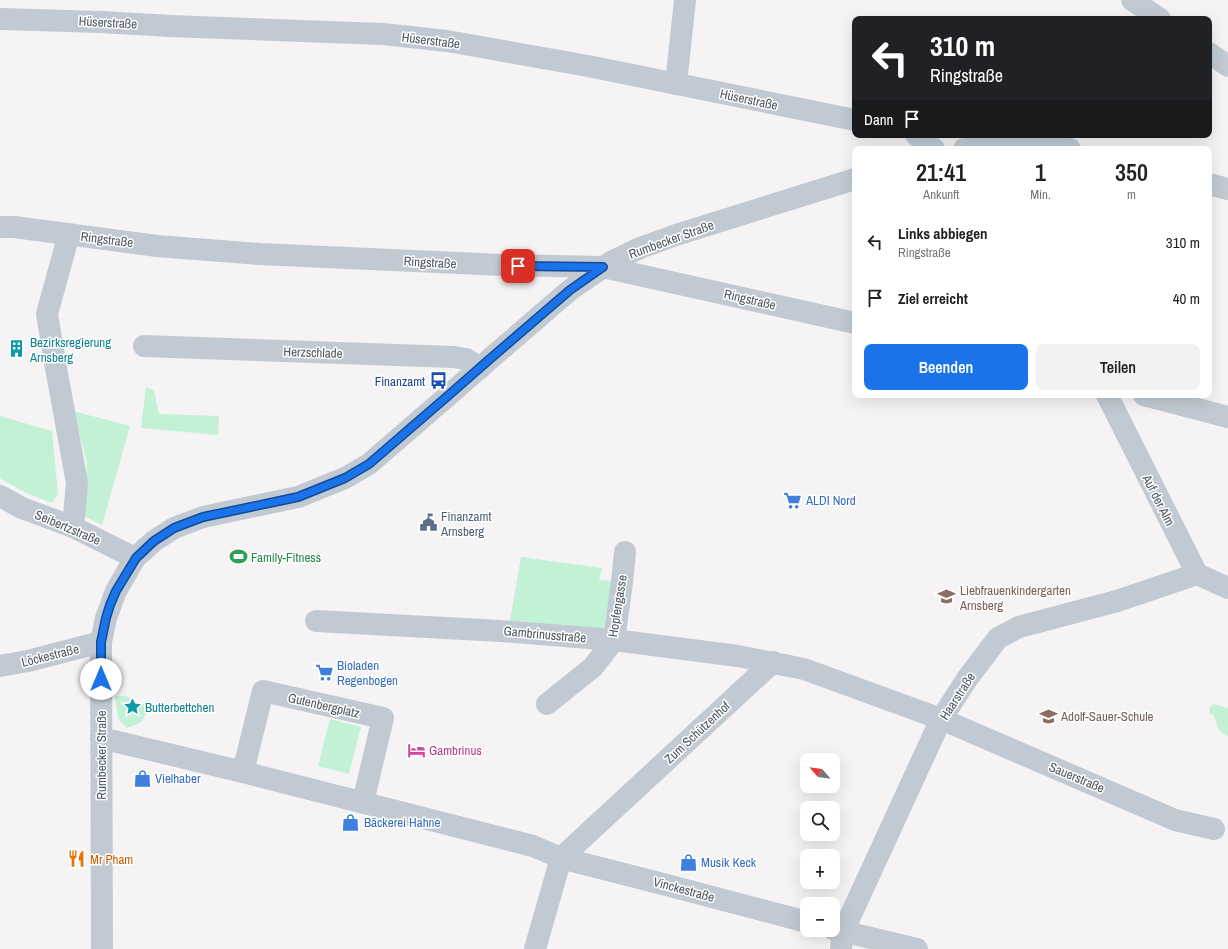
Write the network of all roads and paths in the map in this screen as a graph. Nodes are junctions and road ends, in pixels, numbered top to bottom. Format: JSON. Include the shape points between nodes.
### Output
{"nodes":[{"id":1,"x":685,"y":0,"type":"edge"},
{"id":2,"x":1132,"y":0,"type":"edge"},
{"id":3,"x":1156,"y":16,"type":"edge"},
{"id":4,"x":0,"y":19,"type":"edge"},
{"id":5,"x":1212,"y":55,"type":"edge"},
{"id":6,"x":1228,"y":66,"type":"edge"},
{"id":7,"x":676,"y":84,"type":"junction"},
{"id":8,"x":852,"y":119,"type":"edge"},
{"id":9,"x":920,"y":138,"type":"edge"},
{"id":10,"x":930,"y":146,"type":"edge"},
{"id":11,"x":1017,"y":146,"type":"edge"},
{"id":12,"x":1054,"y":146,"type":"edge"},
{"id":13,"x":852,"y":180,"type":"edge"},
{"id":14,"x":1212,"y":185,"type":"edge"},
{"id":15,"x":1228,"y":190,"type":"edge"},
{"id":16,"x":0,"y":227,"type":"edge"},
{"id":17,"x":69,"y":234,"type":"junction"},
{"id":18,"x":603,"y":267,"type":"junction"},
{"id":19,"x":852,"y":323,"type":"edge"},
{"id":20,"x":144,"y":346,"type":"dead end"},
{"id":21,"x":480,"y":368,"type":"junction"},
{"id":22,"x":1109,"y":398,"type":"edge"},
{"id":23,"x":1155,"y":398,"type":"edge"},
{"id":24,"x":1228,"y":417,"type":"edge"},
{"id":25,"x":0,"y":496,"type":"edge"},
{"id":26,"x":72,"y":527,"type":"junction"},
{"id":27,"x":625,"y":552,"type":"dead end"},
{"id":28,"x":136,"y":558,"type":"junction"},
{"id":29,"x":1197,"y":574,"type":"junction"},
{"id":30,"x":1228,"y":588,"type":"edge"},
{"id":31,"x":316,"y":621,"type":"dead end"},
{"id":32,"x":614,"y":640,"type":"junction"},
{"id":33,"x":101,"y":642,"type":"junction"},
{"id":34,"x":773,"y":662,"type":"junction"},
{"id":35,"x":0,"y":666,"type":"edge"},
{"id":36,"x":547,"y":704,"type":"dead end"},
{"id":37,"x":941,"y":719,"type":"junction"},
{"id":38,"x":101,"y":738,"type":"junction"},
{"id":39,"x":242,"y":772,"type":"junction"},
{"id":40,"x":363,"y":802,"type":"junction"},
{"id":41,"x":1214,"y":830,"type":"dead end"},
{"id":42,"x":560,"y":858,"type":"junction"},
{"id":43,"x":800,"y":920,"type":"edge"},
{"id":44,"x":840,"y":935,"type":"edge"},
{"id":45,"x":839,"y":937,"type":"edge"},
{"id":46,"x":102,"y":949,"type":"edge"},
{"id":47,"x":535,"y":949,"type":"edge"},
{"id":48,"x":917,"y":949,"type":"edge"}],
"edges":[{"from":1,"to":7,"type":"street"},
{"from":2,"to":3,"type":"street"},
{"from":4,"to":7,"type":"street","name":"Hüserstraße","via":[[383,34],[447,41]]},
{"from":5,"to":6,"type":"street"},
{"from":7,"to":8,"type":"street","name":"Hüserstraße"},
{"from":9,"to":10,"type":"street"},
{"from":11,"to":12,"type":"street"},
{"from":13,"to":18,"type":"street","name":"Rumbecker Straße","via":[[676,235],[640,248]]},
{"from":14,"to":15,"type":"street"},
{"from":16,"to":17,"type":"street","name":"Ringstraße"},
{"from":17,"to":18,"type":"street","name":"Ringstraße","via":[[157,246],[259,254]]},
{"from":17,"to":26,"type":"street","via":[[48,314],[76,483]]},
{"from":18,"to":19,"type":"street","name":"Ringstraße"},
{"from":18,"to":21,"type":"street","name":"Rumbecker Straße","via":[[570,290]]},
{"from":20,"to":21,"type":"street","name":"Herzschlade","via":[[454,357],[466,359]]},
{"from":21,"to":28,"type":"street","name":"Rumbecker Straße","via":[[369,464],[345,478],[298,497],[203,517],[174,528],[154,541]]},
{"from":22,"to":29,"type":"street","name":"Auf der Alm"},
{"from":23,"to":24,"type":"street"},
{"from":25,"to":26,"type":"street","name":"Seibertzstraße","via":[[22,508]]},
{"from":26,"to":28,"type":"street","name":"Seibertzstraße"},
{"from":27,"to":32,"type":"street","name":"Hopfengasse"},
{"from":28,"to":33,"type":"street","name":"Rumbecker Straße","via":[[116,591]]},
{"from":29,"to":30,"type":"street"},
{"from":29,"to":37,"type":"street","name":"Haarstraße","via":[[1117,601],[1019,626],[998,638]]},
{"from":31,"to":32,"type":"street","name":"Gambrinusstraße"},
{"from":32,"to":34,"type":"street","name":"Gambrinusstraße"},
{"from":32,"to":36,"type":"street","name":"Hopfengasse","via":[[594,667]]},
{"from":33,"to":35,"type":"street","name":"Löckestraße"},
{"from":33,"to":38,"type":"street","name":"Rumbecker Straße"},
{"from":34,"to":37,"type":"street","via":[[804,669]]},
{"from":34,"to":42,"type":"street","name":"Zum Schützenhof"},
{"from":37,"to":41,"type":"street","name":"Sauerstraße","via":[[1175,820]]},
{"from":37,"to":44,"type":"street","name":"Haarstraße"},
{"from":38,"to":39,"type":"street"},
{"from":38,"to":46,"type":"street","name":"Rumbecker Straße"},
{"from":39,"to":40,"type":"street"},
{"from":39,"to":40,"type":"street","name":"Gutenbergplatz","via":[[263,691],[383,718]]},
{"from":40,"to":42,"type":"street","via":[[533,846]]},
{"from":42,"to":43,"type":"street","name":"Vinckestraße"},
{"from":42,"to":47,"type":"street"},
{"from":45,"to":48,"type":"street"}]}
